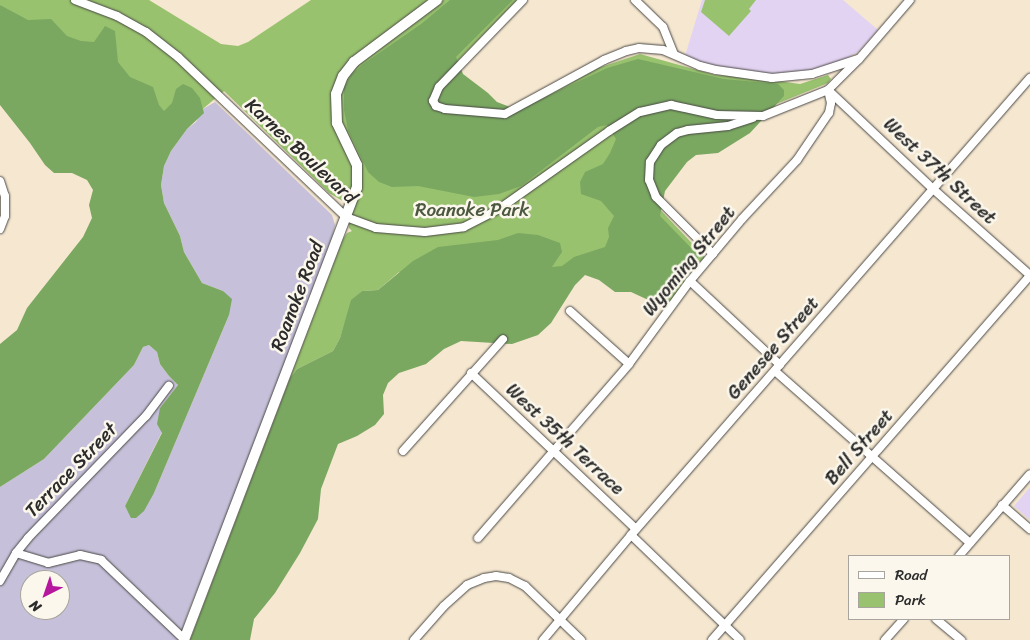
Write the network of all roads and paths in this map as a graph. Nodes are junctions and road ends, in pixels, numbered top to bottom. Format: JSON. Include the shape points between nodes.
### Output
{"nodes":[{"id":1,"x":75,"y":0,"type":"edge"},
{"id":2,"x":437,"y":0,"type":"edge"},
{"id":3,"x":523,"y":0,"type":"edge"},
{"id":4,"x":635,"y":0,"type":"edge"},
{"id":5,"x":910,"y":0,"type":"edge"},
{"id":6,"x":674,"y":54,"type":"junction"},
{"id":7,"x":859,"y":59,"type":"junction"},
{"id":8,"x":1030,"y":78,"type":"edge"},
{"id":9,"x":828,"y":90,"type":"junction"},
{"id":10,"x":763,"y":116,"type":"junction"},
{"id":11,"x":0,"y":181,"type":"edge"},
{"id":12,"x":933,"y":189,"type":"junction"},
{"id":13,"x":346,"y":217,"type":"junction"},
{"id":14,"x":0,"y":229,"type":"edge"},
{"id":15,"x":713,"y":254,"type":"junction"},
{"id":16,"x":1030,"y":276,"type":"edge"},
{"id":17,"x":690,"y":281,"type":"junction"},
{"id":18,"x":570,"y":311,"type":"dead end"},
{"id":19,"x":502,"y":339,"type":"dead end"},
{"id":20,"x":630,"y":364,"type":"junction"},
{"id":21,"x":777,"y":368,"type":"junction"},
{"id":22,"x":471,"y":373,"type":"junction"},
{"id":23,"x":170,"y":386,"type":"dead end"},
{"id":24,"x":403,"y":451,"type":"dead end"},
{"id":25,"x":554,"y":451,"type":"junction"},
{"id":26,"x":873,"y":456,"type":"junction"},
{"id":27,"x":1030,"y":474,"type":"edge"},
{"id":28,"x":1002,"y":505,"type":"junction"},
{"id":29,"x":1030,"y":529,"type":"edge"},
{"id":30,"x":634,"y":532,"type":"junction"},
{"id":31,"x":478,"y":538,"type":"dead end"},
{"id":32,"x":970,"y":543,"type":"junction"},
{"id":33,"x":16,"y":552,"type":"junction"},
{"id":34,"x":960,"y":555,"type":"edge"},
{"id":35,"x":0,"y":581,"type":"edge"},
{"id":36,"x":559,"y":619,"type":"junction"},
{"id":37,"x":903,"y":620,"type":"edge"},
{"id":38,"x":937,"y":620,"type":"edge"},
{"id":39,"x":725,"y":625,"type":"junction"},
{"id":40,"x":184,"y":640,"type":"edge"},
{"id":41,"x":414,"y":640,"type":"edge"},
{"id":42,"x":543,"y":640,"type":"edge"},
{"id":43,"x":581,"y":640,"type":"edge"},
{"id":44,"x":712,"y":640,"type":"edge"},
{"id":45,"x":740,"y":640,"type":"edge"},
{"id":46,"x":885,"y":640,"type":"edge"},
{"id":47,"x":961,"y":640,"type":"edge"}],
"edges":[{"from":1,"to":13,"type":"street","name":"Karnes Boulevard","via":[[117,16],[146,32],[178,57]]},
{"from":2,"to":13,"type":"street","name":"Roanoke Road","via":[[354,62],[343,76],[336,94],[335,114],[357,165],[358,175],[357,188]]},
{"from":3,"to":6,"type":"street","via":[[449,76],[435,94],[433,101],[436,106],[505,114],[626,51],[651,47]]},
{"from":4,"to":6,"type":"street","via":[[663,27]]},
{"from":5,"to":7,"type":"street"},
{"from":6,"to":7,"type":"street","via":[[716,70],[772,78],[812,74]]},
{"from":7,"to":9,"type":"street"},
{"from":8,"to":12,"type":"street","name":"Genesee Street"},
{"from":9,"to":10,"type":"street","name":"Karnes Boulevard"},
{"from":9,"to":12,"type":"street","name":"West 37th Street"},
{"from":9,"to":15,"type":"street","name":"Wyoming Street","via":[[829,114],[797,160]]},
{"from":10,"to":13,"type":"street","name":"Karnes Boulevard","via":[[717,114],[670,106],[640,112],[499,209],[464,227],[415,231],[376,228]]},
{"from":10,"to":15,"type":"street","via":[[728,126],[688,130],[668,139],[650,162],[649,180],[656,197]]},
{"from":11,"to":14,"type":"street","via":[[5,196],[5,216]]},
{"from":12,"to":16,"type":"street","name":"West 37th Street"},
{"from":12,"to":21,"type":"street","name":"Genesee Street"},
{"from":13,"to":40,"type":"street","name":"Roanoke Road"},
{"from":15,"to":17,"type":"street","name":"Wyoming Street"},
{"from":16,"to":26,"type":"street","name":"Bell Street"},
{"from":17,"to":20,"type":"street","name":"Wyoming Street"},
{"from":17,"to":21,"type":"street"},
{"from":18,"to":20,"type":"street"},
{"from":19,"to":22,"type":"street"},
{"from":20,"to":25,"type":"street","name":"Wyoming Street"},
{"from":21,"to":26,"type":"street"},
{"from":21,"to":30,"type":"street","name":"Genesee Street"},
{"from":22,"to":24,"type":"street"},
{"from":22,"to":25,"type":"street","name":"West 35th Terrace"},
{"from":23,"to":33,"type":"street","name":"Terrace Street","via":[[146,416]]},
{"from":25,"to":30,"type":"street","name":"West 35th Terrace"},
{"from":25,"to":31,"type":"street","name":"Wyoming Street"},
{"from":26,"to":32,"type":"street"},
{"from":26,"to":39,"type":"street","name":"Bell Street"},
{"from":27,"to":28,"type":"street"},
{"from":28,"to":29,"type":"street"},
{"from":28,"to":32,"type":"street"},
{"from":30,"to":36,"type":"street","name":"Genesee Street"},
{"from":30,"to":39,"type":"street","name":"West 35th Terrace"},
{"from":32,"to":34,"type":"street"},
{"from":33,"to":35,"type":"street","name":"Terrace Street"},
{"from":33,"to":40,"type":"street","via":[[48,563],[80,555],[101,560]]},
{"from":36,"to":41,"type":"street","via":[[525,586],[496,576],[467,585]]},
{"from":36,"to":42,"type":"street","name":"Genesee Street"},
{"from":36,"to":43,"type":"street"},
{"from":37,"to":46,"type":"street"},
{"from":38,"to":47,"type":"street"},
{"from":39,"to":44,"type":"street","name":"Bell Street"},
{"from":39,"to":45,"type":"street","name":"West 35th Terrace"}]}
